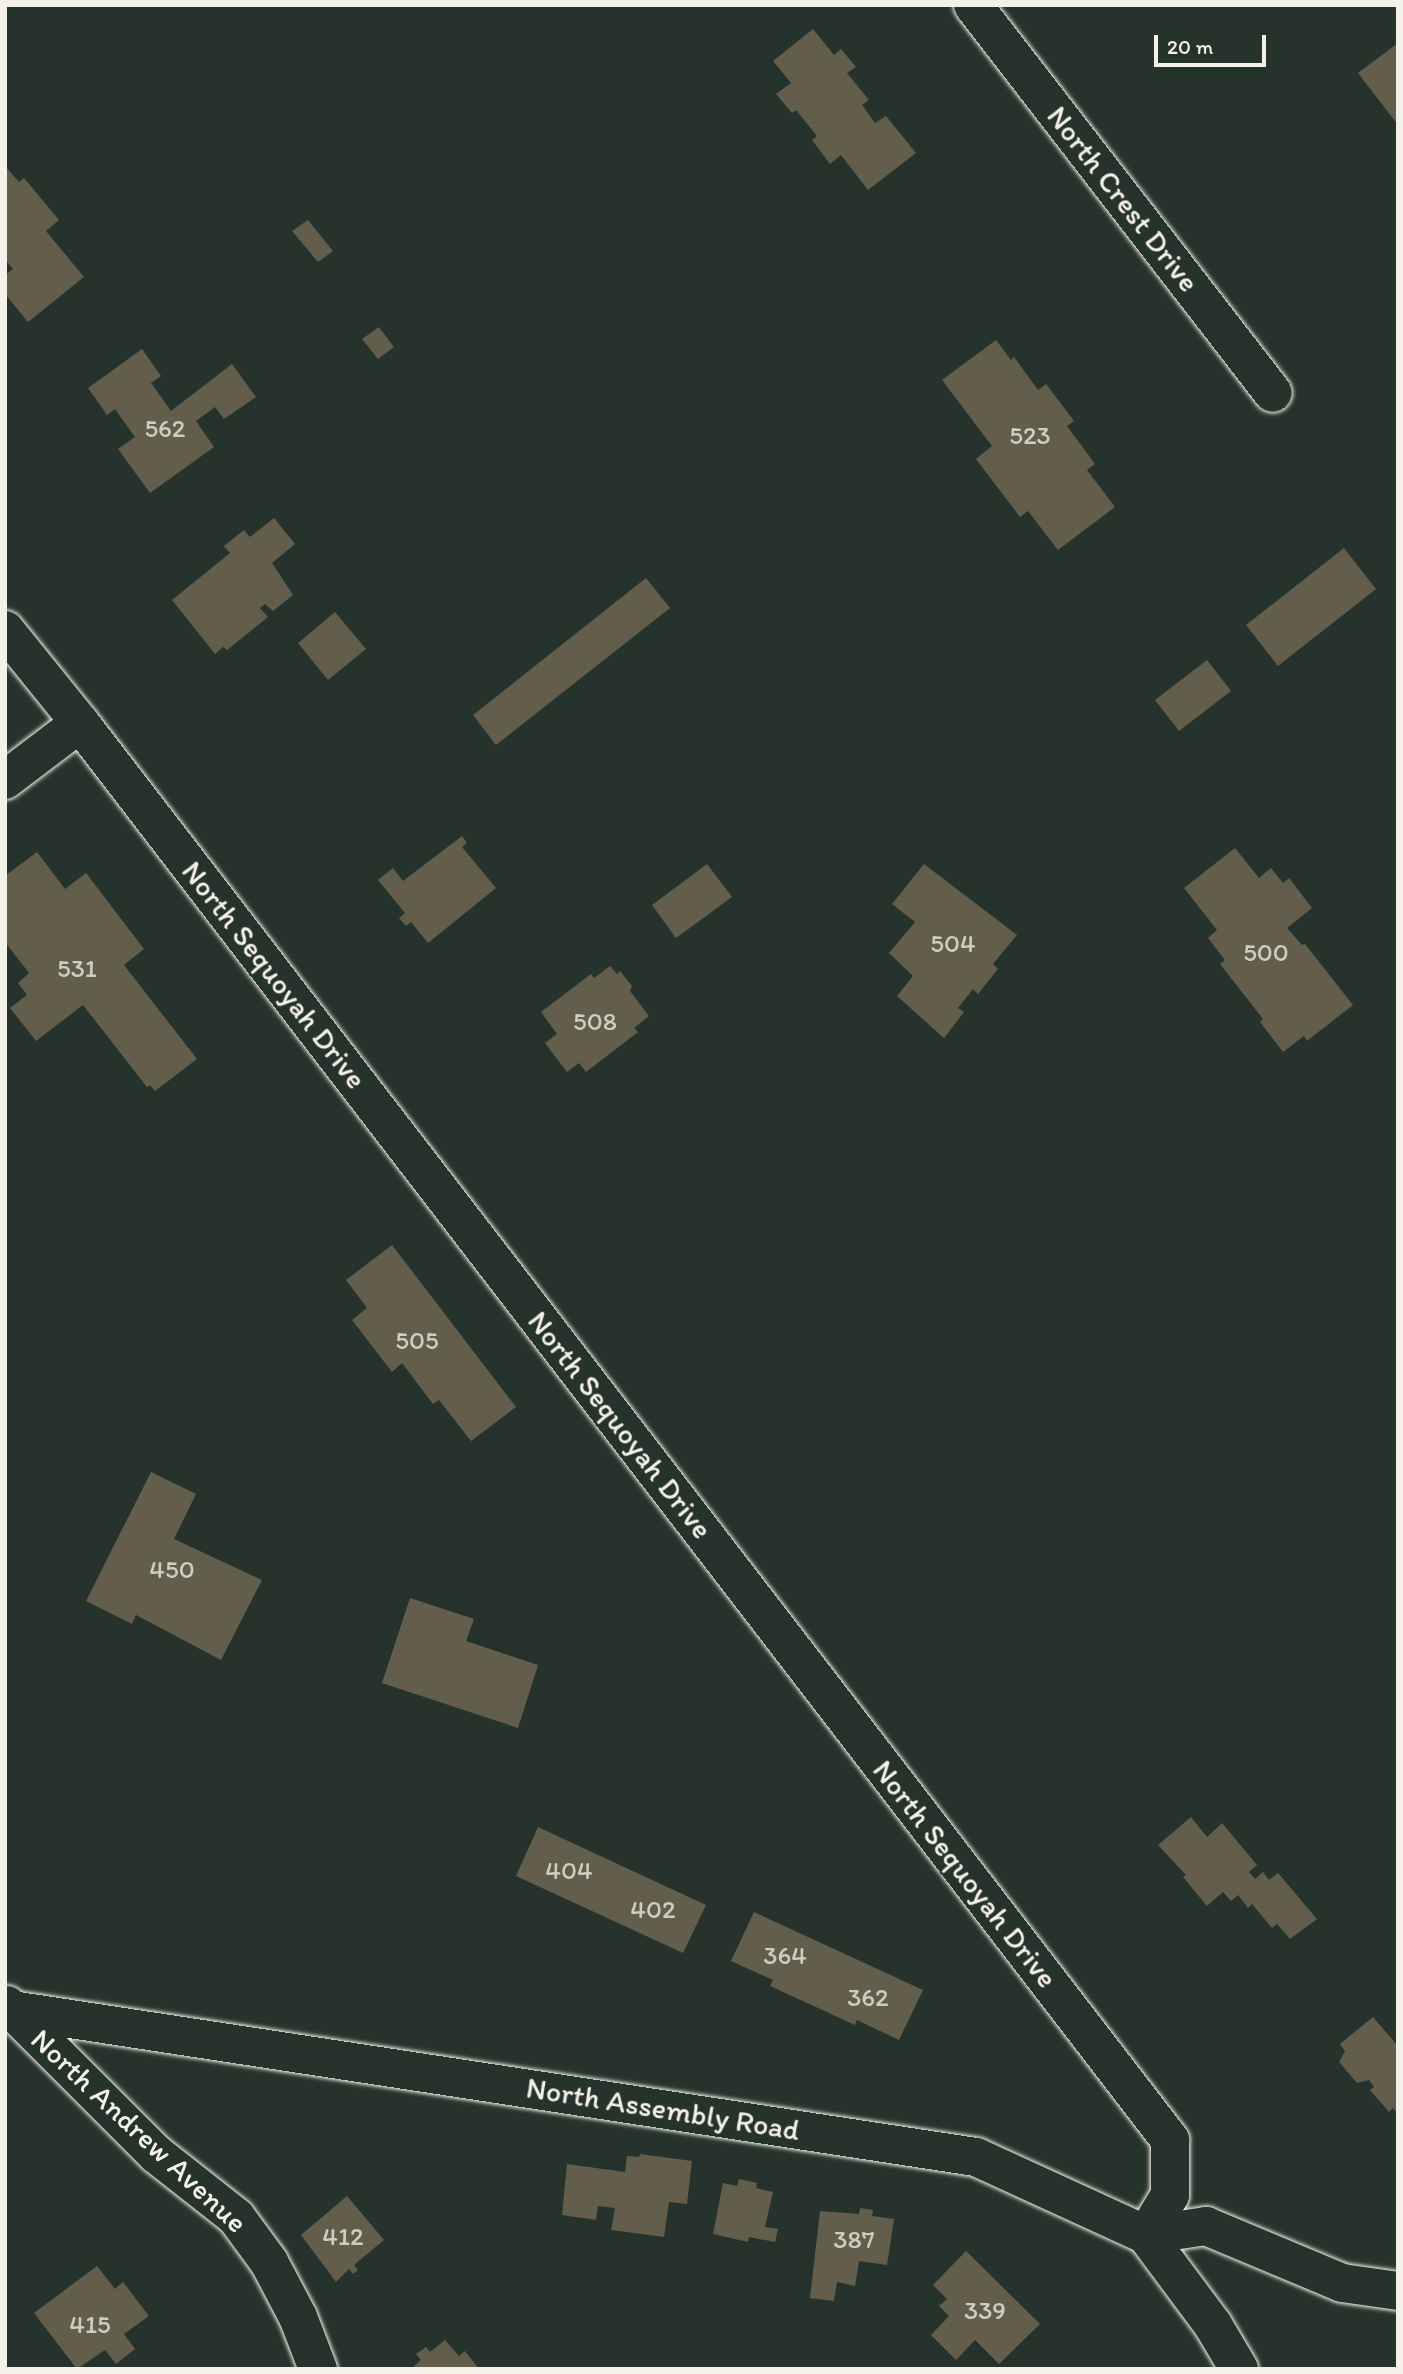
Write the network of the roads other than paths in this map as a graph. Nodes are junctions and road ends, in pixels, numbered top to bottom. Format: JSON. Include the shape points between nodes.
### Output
{"nodes":[{"id":1,"x":972,"y":5,"type":"edge"},
{"id":2,"x":1273,"y":393,"type":"dead end"},
{"id":3,"x":5,"y":630,"type":"edge"},
{"id":4,"x":80,"y":723,"type":"junction"},
{"id":5,"x":5,"y":780,"type":"edge"},
{"id":6,"x":7,"y":2007,"type":"edge"},
{"id":7,"x":1146,"y":2235,"type":"junction"},
{"id":8,"x":1398,"y":2291,"type":"edge"},
{"id":9,"x":318,"y":2369,"type":"edge"},
{"id":10,"x":1239,"y":2369,"type":"edge"}],
"edges":[{"from":1,"to":2,"type":"street","name":"North Crest Drive"},
{"from":3,"to":4,"type":"street","name":"North Sequoyah Drive"},
{"from":4,"to":5,"type":"street"},
{"from":4,"to":7,"type":"street","name":"North Sequoyah Drive","via":[[1170,2140],[1170,2195]]},
{"from":6,"to":7,"type":"street","name":"North Assembly Road","via":[[976,2157]]},
{"from":6,"to":9,"type":"street","name":"North Andrew Avenue","via":[[156,2154],[236,2217],[269,2262]]},
{"from":7,"to":8,"type":"street","via":[[1206,2226],[1342,2283]]},
{"from":7,"to":10,"type":"street","name":"North Assembly Road","via":[[1213,2325]]}]}
